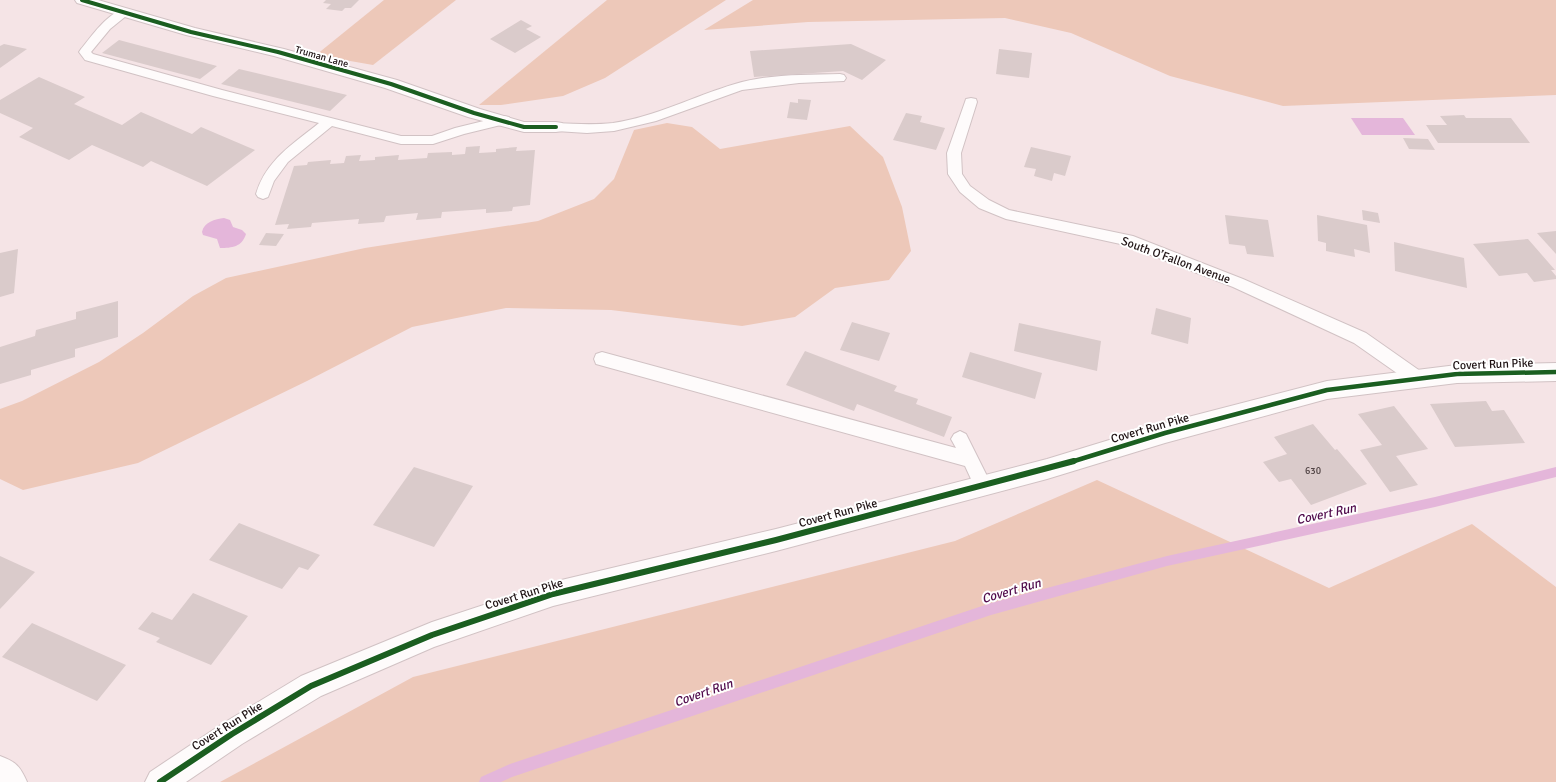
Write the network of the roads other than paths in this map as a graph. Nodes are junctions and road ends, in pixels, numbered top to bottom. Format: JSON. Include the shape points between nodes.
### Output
{"nodes":[{"id":1,"x":82,"y":0,"type":"edge"},
{"id":2,"x":125,"y":12,"type":"junction"},
{"id":3,"x":840,"y":78,"type":"dead end"},
{"id":4,"x":971,"y":102,"type":"dead end"},
{"id":5,"x":504,"y":120,"type":"junction"},
{"id":6,"x":329,"y":122,"type":"junction"},
{"id":7,"x":556,"y":127,"type":"joint"},
{"id":8,"x":263,"y":194,"type":"dead end"},
{"id":9,"x":602,"y":359,"type":"dead end"},
{"id":10,"x":1556,"y":372,"type":"edge"},
{"id":11,"x":1417,"y":378,"type":"junction"},
{"id":12,"x":960,"y":439,"type":"dead end"},
{"id":13,"x":971,"y":460,"type":"junction"},
{"id":14,"x":983,"y":486,"type":"junction"},
{"id":15,"x":0,"y":770,"type":"edge"},
{"id":16,"x":12,"y":782,"type":"edge"},
{"id":17,"x":160,"y":782,"type":"edge"}],
"edges":[{"from":1,"to":2,"type":"street","name":"Truman Lane"},
{"from":2,"to":5,"type":"street","name":"Truman Lane","via":[[191,32],[278,52],[391,84],[474,113]]},
{"from":2,"to":6,"type":"lane","via":[[106,26],[85,52],[89,57]]},
{"from":3,"to":7,"type":"lane","via":[[791,80],[739,87],[651,118],[614,127]]},
{"from":4,"to":11,"type":"lane","name":"South O’Fallon Avenue","via":[[954,153],[955,174],[965,189],[984,204],[1006,214],[1128,240],[1238,283],[1360,338]]},
{"from":5,"to":6,"type":"lane","via":[[433,140],[401,140]]},
{"from":5,"to":7,"type":"street","name":"Truman Lane","via":[[524,127]]},
{"from":6,"to":8,"type":"lane","via":[[283,159],[267,180]]},
{"from":9,"to":13,"type":"lane"},
{"from":10,"to":11,"type":"street","name":"Covert Run Pike"},
{"from":11,"to":14,"type":"street","name":"Covert Run Pike","via":[[1328,390],[1283,401]]},
{"from":12,"to":13,"type":"lane"},
{"from":13,"to":14,"type":"lane"},
{"from":14,"to":17,"type":"street","name":"Covert Run Pike","via":[[769,542],[553,594],[432,635],[311,686]]},
{"from":15,"to":16,"type":"street"}]}
